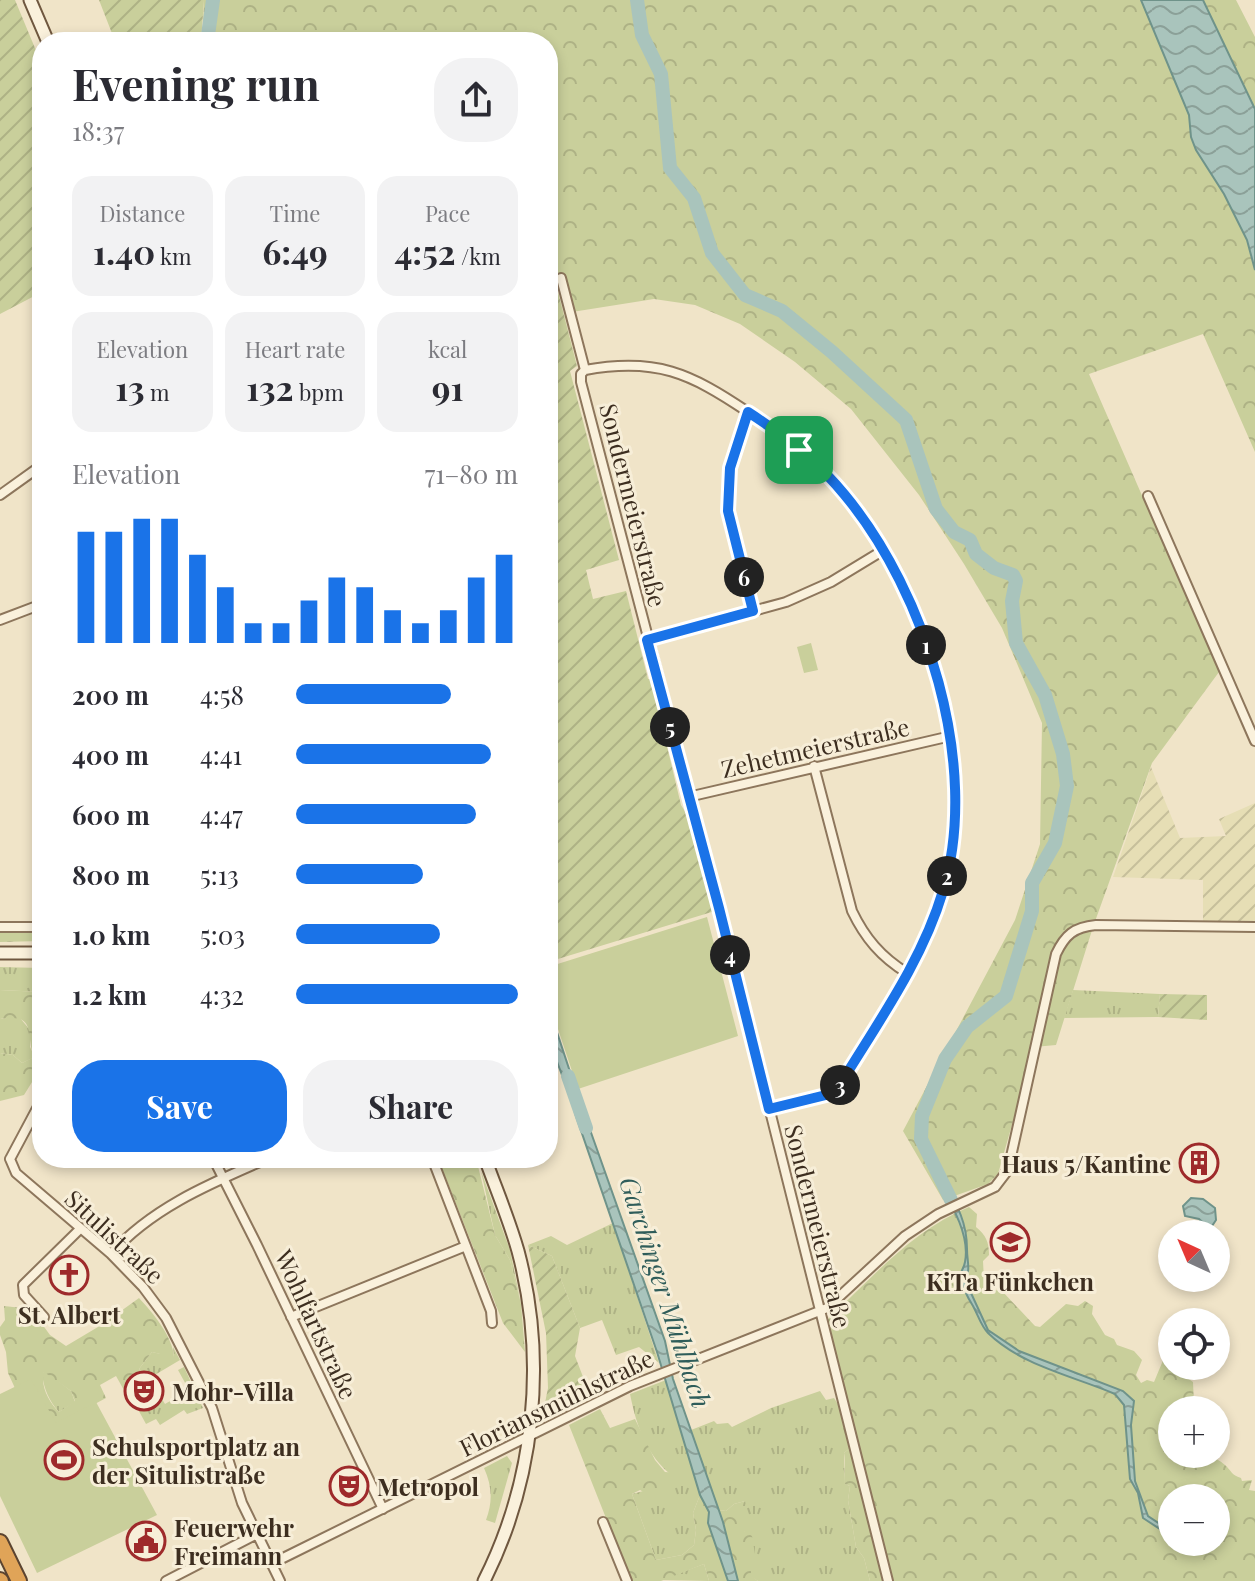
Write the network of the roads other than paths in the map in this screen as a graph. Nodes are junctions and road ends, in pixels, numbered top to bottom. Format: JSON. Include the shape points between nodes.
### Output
{"nodes":[{"id":1,"x":30,"y":0,"type":"edge"},
{"id":2,"x":44,"y":32,"type":"edge"},
{"id":3,"x":561,"y":278,"type":"dead end"},
{"id":4,"x":585,"y":370,"type":"junction"},
{"id":5,"x":748,"y":412,"type":"junction"},
{"id":6,"x":32,"y":472,"type":"edge"},
{"id":7,"x":0,"y":495,"type":"edge"},
{"id":8,"x":1148,"y":496,"type":"dead end"},
{"id":9,"x":882,"y":551,"type":"junction"},
{"id":10,"x":32,"y":608,"type":"edge"},
{"id":11,"x":753,"y":611,"type":"junction"},
{"id":12,"x":0,"y":620,"type":"edge"},
{"id":13,"x":647,"y":640,"type":"junction"},
{"id":14,"x":951,"y":736,"type":"junction"},
{"id":15,"x":1255,"y":741,"type":"edge"},
{"id":16,"x":814,"y":766,"type":"junction"},
{"id":17,"x":688,"y":797,"type":"junction"},
{"id":18,"x":0,"y":927,"type":"edge"},
{"id":19,"x":32,"y":927,"type":"edge"},
{"id":20,"x":1255,"y":927,"type":"edge"},
{"id":21,"x":0,"y":953,"type":"edge"},
{"id":22,"x":32,"y":953,"type":"edge"},
{"id":23,"x":907,"y":973,"type":"junction"},
{"id":24,"x":769,"y":1109,"type":"junction"},
{"id":25,"x":32,"y":1115,"type":"edge"},
{"id":26,"x":5,"y":1160,"type":"edge"},
{"id":27,"x":218,"y":1168,"type":"edge"},
{"id":28,"x":246,"y":1168,"type":"edge"},
{"id":29,"x":436,"y":1168,"type":"edge"},
{"id":30,"x":489,"y":1168,"type":"edge"},
{"id":31,"x":223,"y":1178,"type":"junction"},
{"id":32,"x":80,"y":1229,"type":"junction"},
{"id":33,"x":466,"y":1246,"type":"junction"},
{"id":34,"x":111,"y":1254,"type":"junction"},
{"id":35,"x":819,"y":1312,"type":"junction"},
{"id":36,"x":44,"y":1317,"type":"dead end"},
{"id":37,"x":291,"y":1317,"type":"junction"},
{"id":38,"x":492,"y":1323,"type":"dead end"},
{"id":39,"x":529,"y":1435,"type":"junction"},
{"id":40,"x":383,"y":1509,"type":"junction"},
{"id":41,"x":603,"y":1522,"type":"dead end"},
{"id":42,"x":255,"y":1535,"type":"junction"},
{"id":43,"x":0,"y":1542,"type":"edge"},
{"id":44,"x":271,"y":1564,"type":"junction"},
{"id":45,"x":19,"y":1581,"type":"edge"},
{"id":46,"x":166,"y":1581,"type":"edge"},
{"id":47,"x":280,"y":1581,"type":"edge"},
{"id":48,"x":484,"y":1581,"type":"edge"},
{"id":49,"x":627,"y":1581,"type":"edge"},
{"id":50,"x":888,"y":1581,"type":"edge"}],
"edges":[{"from":1,"to":2,"type":"main road"},
{"from":3,"to":4,"type":"street","name":"Sondermeierstraße"},
{"from":4,"to":5,"type":"street","via":[[634,364],[668,369],[700,381]]},
{"from":4,"to":13,"type":"street","name":"Sondermeierstraße","via":[[581,382]]},
{"from":5,"to":9,"type":"street","via":[[828,476]]},
{"from":5,"to":11,"type":"street","via":[[730,468],[728,511]]},
{"from":6,"to":7,"type":"street"},
{"from":8,"to":15,"type":"street"},
{"from":9,"to":11,"type":"street","via":[[800,596]]},
{"from":9,"to":14,"type":"street","via":[[930,655]]},
{"from":10,"to":12,"type":"street"},
{"from":11,"to":13,"type":"street"},
{"from":13,"to":17,"type":"street","name":"Sondermeierstraße"},
{"from":14,"to":16,"type":"street","name":"Zehetmeierstraße"},
{"from":14,"to":23,"type":"street","via":[[957,796],[949,867],[933,920]]},
{"from":16,"to":17,"type":"street","name":"Zehetmeierstraße"},
{"from":16,"to":23,"type":"street","via":[[852,911],[877,951]]},
{"from":17,"to":24,"type":"street","name":"Sondermeierstraße"},
{"from":18,"to":19,"type":"street"},
{"from":20,"to":35,"type":"street","name":"Floriansmühlstraße","via":[[1109,925],[1072,931],[1056,954],[1006,1176],[989,1191],[905,1236]]},
{"from":21,"to":22,"type":"main road"},
{"from":23,"to":24,"type":"street","via":[[838,1088]]},
{"from":24,"to":35,"type":"street","name":"Sondermeierstraße"},
{"from":25,"to":26,"type":"street"},
{"from":26,"to":32,"type":"street","name":"Situlistraße"},
{"from":27,"to":31,"type":"street","name":"Wohlfartstraße"},
{"from":28,"to":31,"type":"street"},
{"from":29,"to":33,"type":"street"},
{"from":30,"to":39,"type":"main road","via":[[518,1252],[530,1314],[534,1383]]},
{"from":31,"to":34,"type":"street","via":[[170,1206]]},
{"from":31,"to":37,"type":"street","name":"Wohlfartstraße"},
{"from":32,"to":34,"type":"street","name":"Situlistraße"},
{"from":32,"to":36,"type":"street","via":[[25,1280],[24,1295]]},
{"from":33,"to":37,"type":"street"},
{"from":33,"to":38,"type":"street"},
{"from":34,"to":42,"type":"street","name":"Situlistraße","via":[[156,1303],[193,1366],[219,1424]]},
{"from":35,"to":39,"type":"street","name":"Floriansmühlstraße","via":[[675,1367]]},
{"from":35,"to":50,"type":"street","name":"Sondermeierstraße"},
{"from":37,"to":40,"type":"street","name":"Wohlfartstraße"},
{"from":39,"to":40,"type":"street","name":"Floriansmühlstraße"},
{"from":39,"to":48,"type":"main road","via":[[513,1508]]},
{"from":40,"to":44,"type":"street","name":"Floriansmühlstraße"},
{"from":41,"to":49,"type":"street"},
{"from":42,"to":44,"type":"street","name":"Situlistraße"},
{"from":42,"to":46,"type":"street"},
{"from":43,"to":45,"type":"highway"},
{"from":44,"to":47,"type":"street","name":"Situlistraße"}]}
